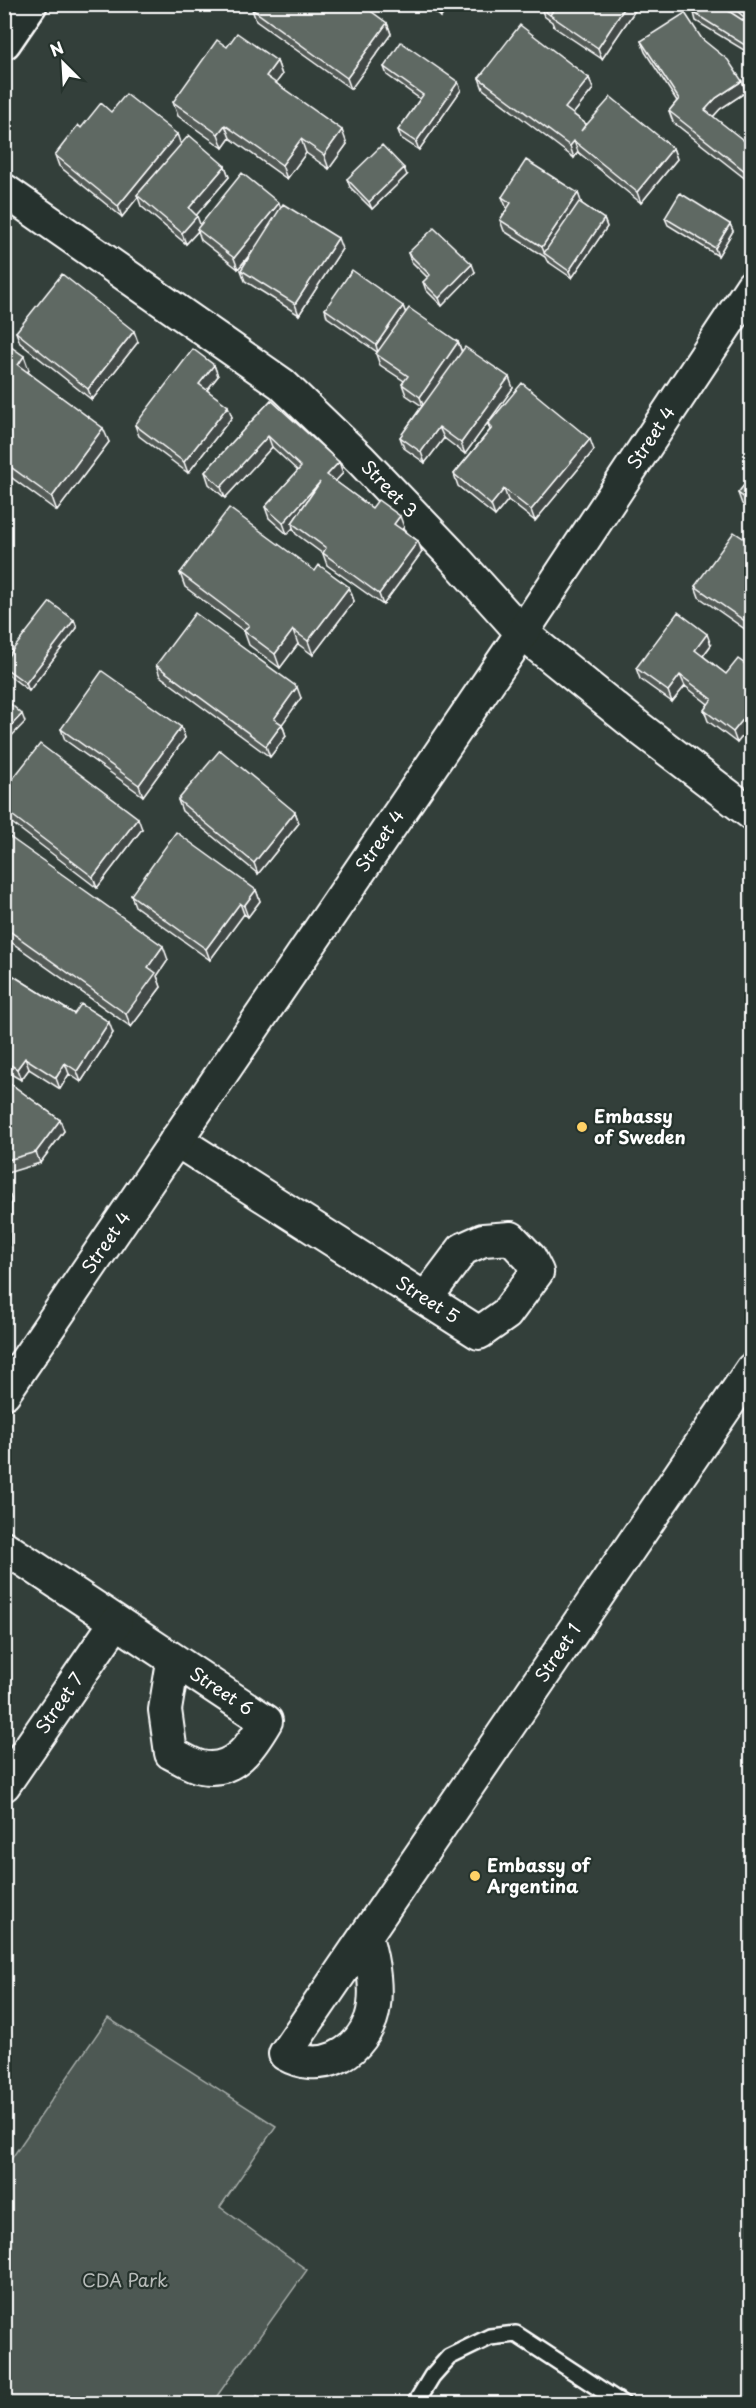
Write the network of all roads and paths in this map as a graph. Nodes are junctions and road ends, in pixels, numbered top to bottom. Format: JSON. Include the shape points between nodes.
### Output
{"nodes":[{"id":1,"x":30,"y":4,"type":"edge"},
{"id":2,"x":4,"y":42,"type":"edge"},
{"id":3,"x":4,"y":190,"type":"edge"},
{"id":4,"x":752,"y":286,"type":"edge"},
{"id":5,"x":522,"y":633,"type":"junction"},
{"id":6,"x":752,"y":814,"type":"edge"},
{"id":7,"x":176,"y":1140,"type":"junction"},
{"id":8,"x":427,"y":1297,"type":"dead end"},
{"id":9,"x":752,"y":1369,"type":"edge"},
{"id":10,"x":4,"y":1394,"type":"edge"},
{"id":11,"x":4,"y":1547,"type":"edge"},
{"id":12,"x":116,"y":1622,"type":"junction"},
{"id":13,"x":172,"y":1668,"type":"dead end"},
{"id":14,"x":4,"y":1785,"type":"edge"},
{"id":15,"x":366,"y":1937,"type":"dead end"},
{"id":16,"x":415,"y":2403,"type":"edge"},
{"id":17,"x":623,"y":2403,"type":"edge"}],
"edges":[{"from":1,"to":2,"type":"main road"},
{"from":3,"to":5,"type":"street","name":"Street 3","via":[[282,384],[409,510]]},
{"from":4,"to":5,"type":"street","name":"Street 4"},
{"from":5,"to":6,"type":"street","name":"Street 3"},
{"from":5,"to":7,"type":"street","name":"Street 4"},
{"from":7,"to":8,"type":"street","name":"Street 5","via":[[479,1333],[506,1314],[537,1272],[511,1238],[483,1240],[463,1249]]},
{"from":7,"to":10,"type":"street","name":"Street 4"},
{"from":9,"to":15,"type":"street","name":"Street 1"},
{"from":11,"to":12,"type":"street","name":"Street 6"},
{"from":12,"to":13,"type":"street","name":"Street 6","via":[[266,1721],[252,1745],[229,1766],[202,1767],[171,1753],[165,1710]]},
{"from":12,"to":14,"type":"street","name":"Street 7"},
{"from":16,"to":17,"type":"lane","via":[[449,2357],[490,2337],[516,2334]]}]}
